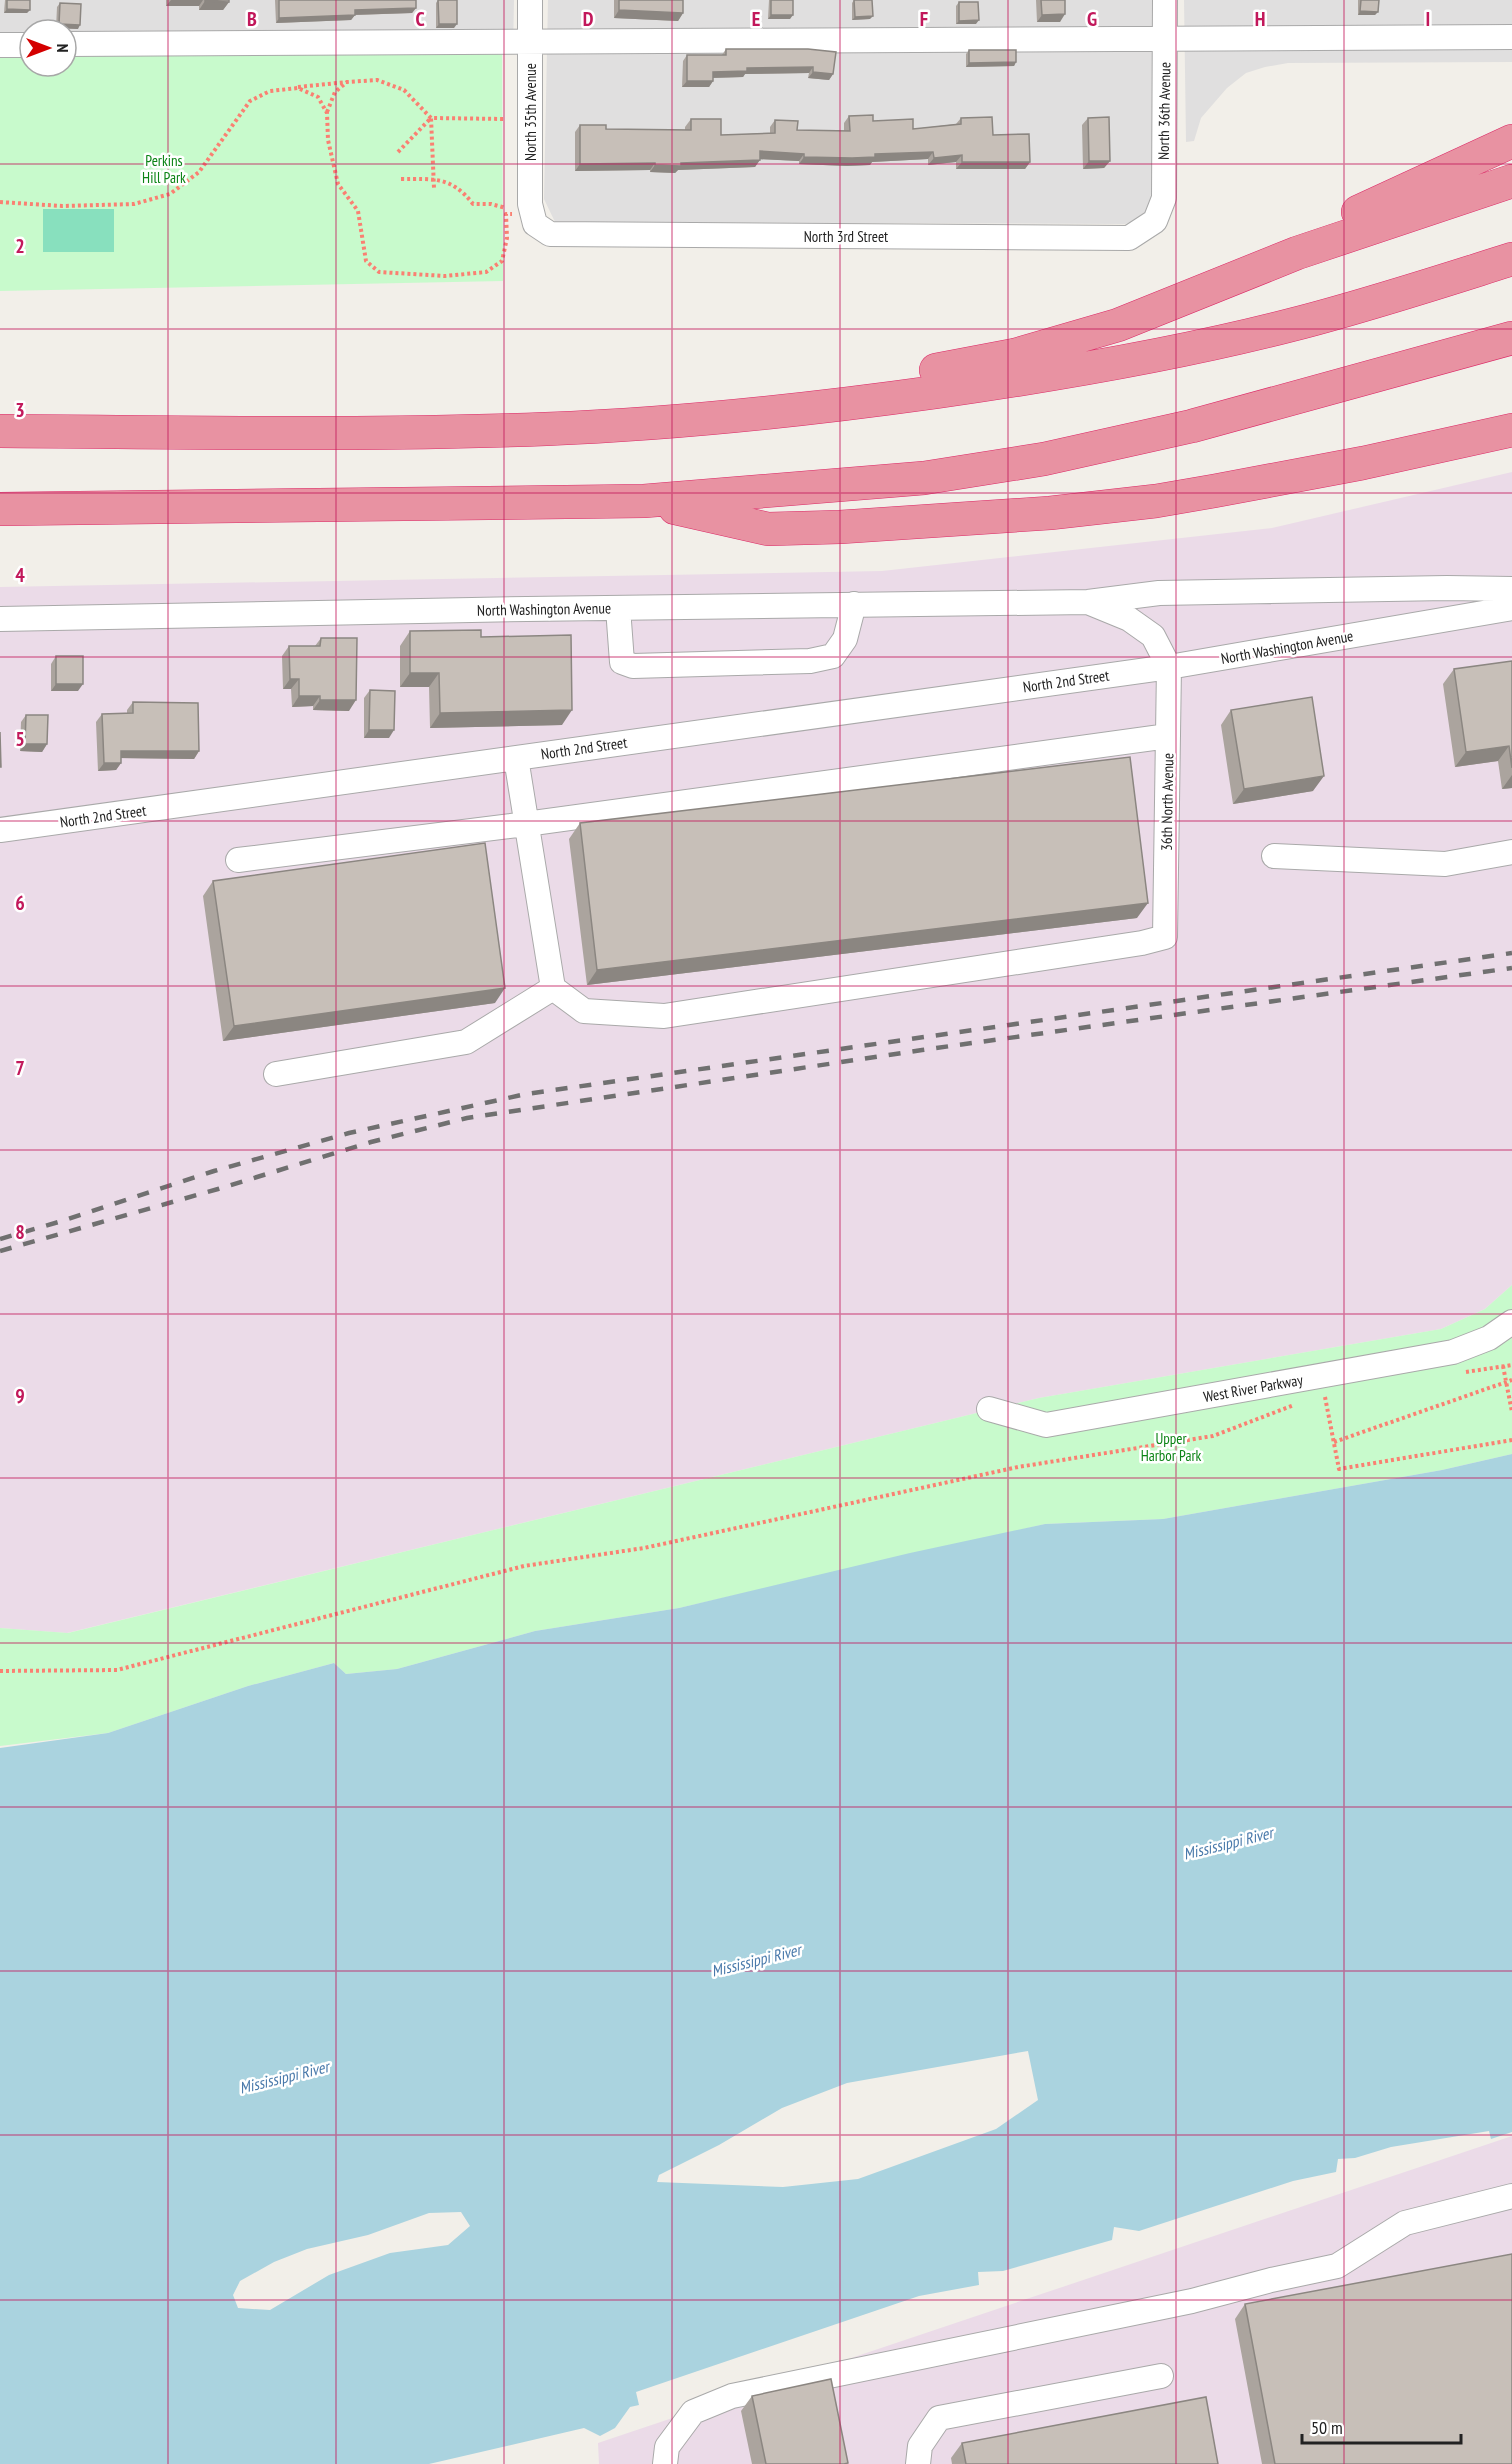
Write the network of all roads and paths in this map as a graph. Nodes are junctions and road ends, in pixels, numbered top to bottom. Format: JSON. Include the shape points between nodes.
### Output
{"nodes":[{"id":1,"x":530,"y":0,"type":"edge"},
{"id":2,"x":1165,"y":0,"type":"edge"},
{"id":3,"x":1512,"y":37,"type":"edge"},
{"id":4,"x":530,"y":40,"type":"junction"},
{"id":5,"x":1165,"y":40,"type":"junction"},
{"id":6,"x":78,"y":44,"type":"edge"},
{"id":7,"x":0,"y":45,"type":"edge"},
{"id":8,"x":18,"y":45,"type":"edge"},
{"id":9,"x":347,"y":82,"type":"junction"},
{"id":10,"x":297,"y":88,"type":"junction"},
{"id":11,"x":327,"y":113,"type":"junction"},
{"id":12,"x":431,"y":118,"type":"junction"},
{"id":13,"x":504,"y":119,"type":"dead end"},
{"id":14,"x":1512,"y":141,"type":"edge"},
{"id":15,"x":398,"y":152,"type":"dead end"},
{"id":16,"x":401,"y":179,"type":"dead end"},
{"id":17,"x":434,"y":179,"type":"junction"},
{"id":18,"x":1512,"y":181,"type":"edge"},
{"id":19,"x":434,"y":188,"type":"dead end"},
{"id":20,"x":0,"y":202,"type":"edge"},
{"id":21,"x":506,"y":208,"type":"dead end"},
{"id":22,"x":506,"y":214,"type":"dead end"},
{"id":23,"x":1155,"y":220,"type":"joint"},
{"id":24,"x":535,"y":224,"type":"joint"},
{"id":25,"x":1297,"y":253,"type":"junction"},
{"id":26,"x":1512,"y":259,"type":"edge"},
{"id":27,"x":1512,"y":338,"type":"edge"},
{"id":28,"x":549,"y":429,"type":"junction"},
{"id":29,"x":0,"y":430,"type":"edge"},
{"id":30,"x":1512,"y":430,"type":"edge"},
{"id":31,"x":644,"y":501,"type":"junction"},
{"id":32,"x":0,"y":509,"type":"edge"},
{"id":33,"x":1512,"y":589,"type":"edge"},
{"id":34,"x":1088,"y":602,"type":"junction"},
{"id":35,"x":854,"y":604,"type":"junction"},
{"id":36,"x":618,"y":608,"type":"junction"},
{"id":37,"x":1512,"y":608,"type":"edge"},
{"id":38,"x":0,"y":619,"type":"edge"},
{"id":39,"x":1169,"y":667,"type":"junction"},
{"id":40,"x":1168,"y":736,"type":"junction"},
{"id":41,"x":516,"y":758,"type":"junction"},
{"id":42,"x":526,"y":824,"type":"junction"},
{"id":43,"x":0,"y":830,"type":"edge"},
{"id":44,"x":1512,"y":852,"type":"edge"},
{"id":45,"x":1274,"y":856,"type":"dead end"},
{"id":46,"x":238,"y":860,"type":"dead end"},
{"id":47,"x":553,"y":988,"type":"junction"},
{"id":48,"x":276,"y":1074,"type":"dead end"},
{"id":49,"x":1512,"y":1322,"type":"edge"},
{"id":50,"x":1512,"y":1365,"type":"edge"},
{"id":51,"x":1503,"y":1366,"type":"junction"},
{"id":52,"x":1458,"y":1374,"type":"dead end"},
{"id":53,"x":1512,"y":1380,"type":"edge"},
{"id":54,"x":1506,"y":1382,"type":"junction"},
{"id":55,"x":1336,"y":1394,"type":"dead end"},
{"id":56,"x":1318,"y":1397,"type":"dead end"},
{"id":57,"x":1326,"y":1400,"type":"dead end"},
{"id":58,"x":1301,"y":1402,"type":"dead end"},
{"id":59,"x":989,"y":1410,"type":"dead end"},
{"id":60,"x":1512,"y":1412,"type":"edge"},
{"id":61,"x":1512,"y":1440,"type":"edge"},
{"id":62,"x":1334,"y":1442,"type":"junction"},
{"id":63,"x":0,"y":1671,"type":"edge"},
{"id":64,"x":1512,"y":2196,"type":"edge"},
{"id":65,"x":1161,"y":2376,"type":"dead end"},
{"id":66,"x":665,"y":2464,"type":"edge"},
{"id":67,"x":918,"y":2464,"type":"edge"}],
"edges":[{"from":1,"to":4,"type":"street","name":"North 35th Avenue"},
{"from":2,"to":5,"type":"street","name":"North 36th Avenue"},
{"from":3,"to":5,"type":"street"},
{"from":4,"to":5,"type":"street"},
{"from":4,"to":6,"type":"street"},
{"from":4,"to":24,"type":"street","name":"North 35th Avenue","via":[[530,204]]},
{"from":5,"to":23,"type":"street","name":"North 36th Avenue","via":[[1164,198]]},
{"from":7,"to":8,"type":"street"},
{"from":9,"to":10,"type":"path"},
{"from":9,"to":11,"type":"path","via":[[335,92]]},
{"from":9,"to":12,"type":"path","via":[[377,80],[404,90]]},
{"from":10,"to":11,"type":"path","via":[[318,97]]},
{"from":10,"to":20,"type":"path","via":[[270,91],[250,101],[199,172],[170,194],[134,204],[63,206]]},
{"from":11,"to":22,"type":"path","via":[[328,140],[338,184],[358,211],[366,261],[379,272],[445,276],[486,272],[502,261],[507,238]]},
{"from":12,"to":13,"type":"path"},
{"from":12,"to":15,"type":"path"},
{"from":12,"to":17,"type":"path"},
{"from":14,"to":25,"type":"highway","via":[[1332,225]]},
{"from":16,"to":17,"type":"path"},
{"from":17,"to":19,"type":"path"},
{"from":17,"to":21,"type":"path","via":[[451,183],[473,204]]},
{"from":18,"to":25,"type":"highway"},
{"from":23,"to":24,"type":"street","name":"North 3rd Street","via":[[1129,238],[550,234]]},
{"from":25,"to":28,"type":"highway","via":[[1119,325],[1015,355]]},
{"from":26,"to":28,"type":"highway","via":[[1289,325],[1054,374],[812,408]]},
{"from":27,"to":31,"type":"highway","via":[[1192,426],[1044,459],[924,478]]},
{"from":28,"to":29,"type":"highway"},
{"from":30,"to":31,"type":"highway","via":[[1214,491],[1050,513],[768,528]]},
{"from":31,"to":32,"type":"highway"},
{"from":33,"to":34,"type":"street","name":"North Washington Avenue","via":[[1159,593]]},
{"from":34,"to":35,"type":"street","name":"North Washington Avenue"},
{"from":34,"to":39,"type":"street","name":"North Washington Avenue","via":[[1130,618],[1153,636]]},
{"from":35,"to":36,"type":"street","name":"North Washington Avenue"},
{"from":35,"to":36,"type":"street","via":[[845,639],[833,657],[633,666],[622,662]]},
{"from":36,"to":38,"type":"street","name":"North Washington Avenue"},
{"from":37,"to":39,"type":"street","name":"North Washington Avenue"},
{"from":39,"to":40,"type":"street","name":"36th North Avenue"},
{"from":39,"to":41,"type":"street","name":"North 2nd Street"},
{"from":40,"to":42,"type":"street"},
{"from":40,"to":47,"type":"street","name":"36th North Avenue","via":[[1165,937],[664,1016],[584,1011]]},
{"from":41,"to":42,"type":"street"},
{"from":41,"to":43,"type":"street","name":"North 2nd Street"},
{"from":42,"to":46,"type":"street"},
{"from":42,"to":47,"type":"street"},
{"from":44,"to":45,"type":"street","via":[[1445,864]]},
{"from":47,"to":48,"type":"street","via":[[466,1042]]},
{"from":49,"to":59,"type":"street","name":"West River Parkway","via":[[1489,1338],[1454,1352],[1046,1425]]},
{"from":50,"to":51,"type":"path"},
{"from":51,"to":52,"type":"path"},
{"from":51,"to":54,"type":"path"},
{"from":53,"to":54,"type":"path"},
{"from":54,"to":60,"type":"path"},
{"from":54,"to":62,"type":"path"},
{"from":55,"to":56,"type":"path"},
{"from":57,"to":62,"type":"path"},
{"from":58,"to":63,"type":"path","via":[[1214,1436],[1018,1467],[644,1548],[524,1566],[117,1670]]},
{"from":61,"to":62,"type":"path","via":[[1339,1468]]},
{"from":64,"to":66,"type":"street","via":[[1405,2223],[1337,2266],[1192,2301],[732,2396],[693,2412],[667,2447]]},
{"from":65,"to":67,"type":"street","via":[[939,2418],[920,2446]]}]}
